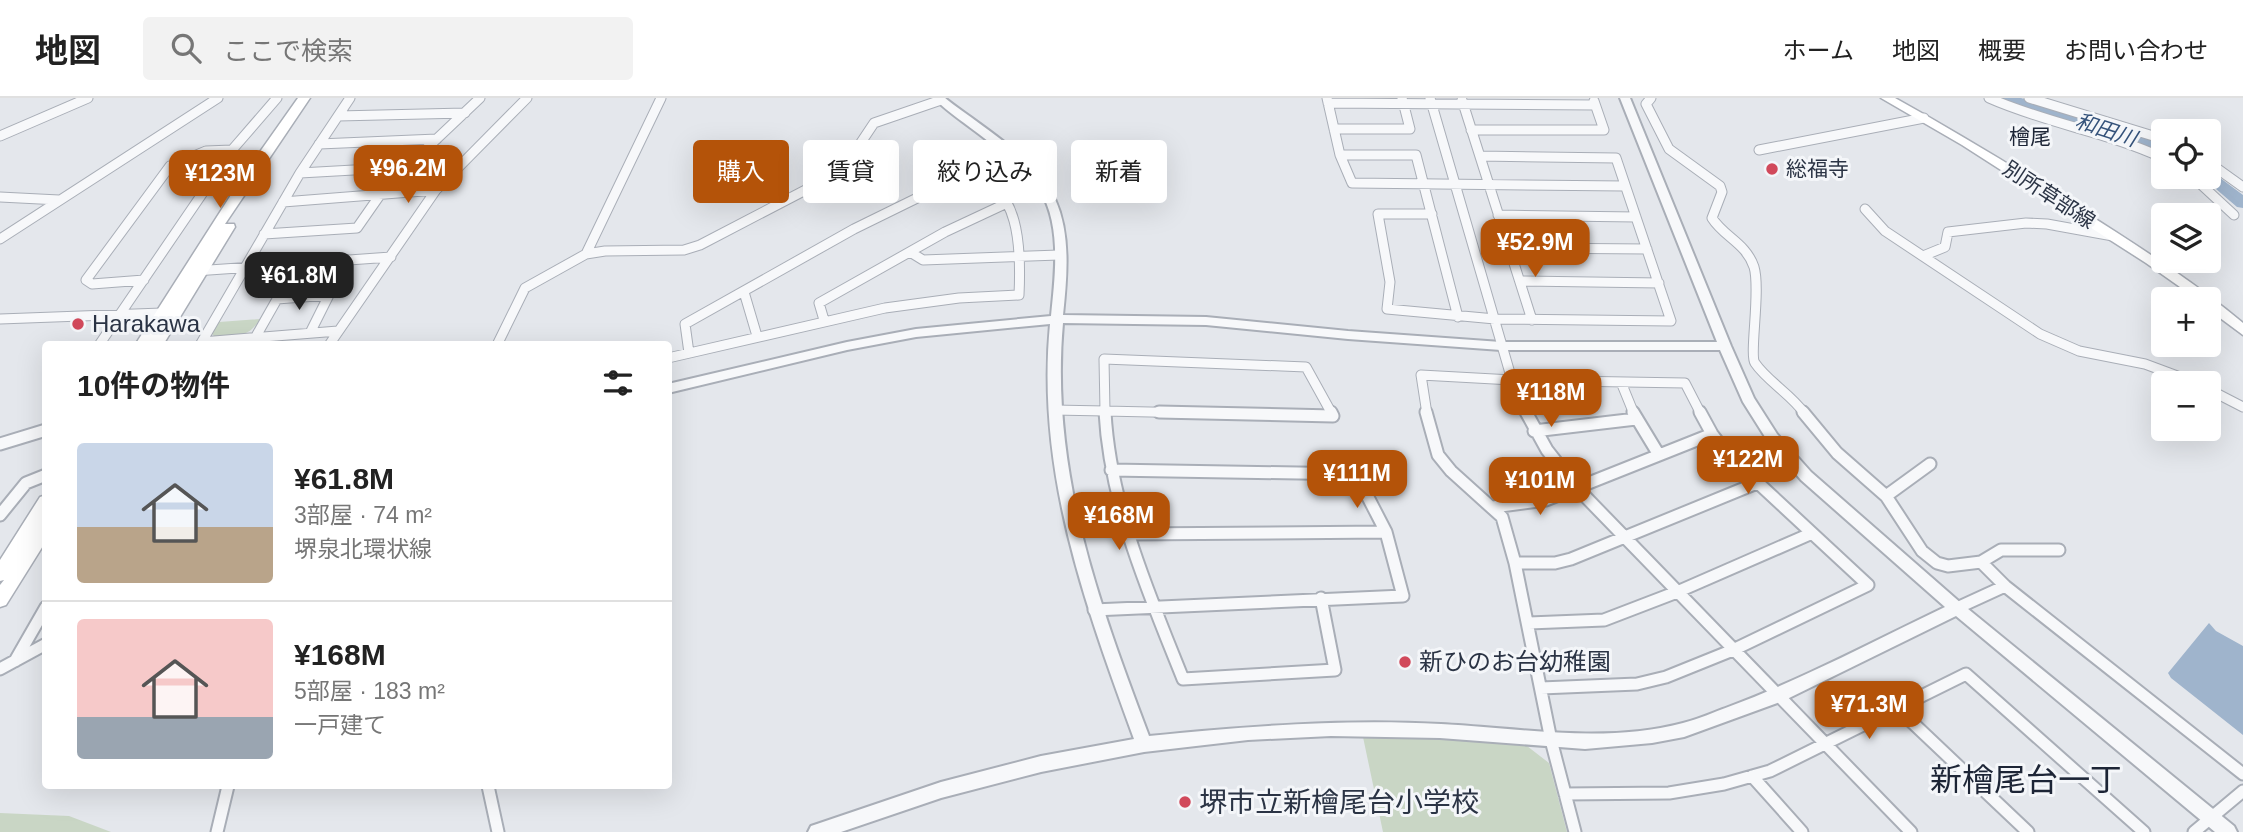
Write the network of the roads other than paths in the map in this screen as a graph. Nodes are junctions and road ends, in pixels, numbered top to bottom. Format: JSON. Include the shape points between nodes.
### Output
{"nodes":[{"id":1,"x":65,"y":98,"type":"edge"},
{"id":2,"x":88,"y":98,"type":"edge"},
{"id":3,"x":218,"y":98,"type":"edge"},
{"id":4,"x":278,"y":98,"type":"edge"},
{"id":5,"x":304,"y":98,"type":"edge"},
{"id":6,"x":317,"y":98,"type":"edge"},
{"id":7,"x":350,"y":98,"type":"edge"},
{"id":8,"x":480,"y":98,"type":"edge"},
{"id":9,"x":527,"y":98,"type":"edge"},
{"id":10,"x":661,"y":98,"type":"edge"},
{"id":11,"x":1625,"y":98,"type":"edge"},
{"id":12,"x":1651,"y":98,"type":"edge"},
{"id":13,"x":1887,"y":98,"type":"edge"},
{"id":14,"x":1989,"y":98,"type":"edge"},
{"id":15,"x":2029,"y":98,"type":"edge"},
{"id":16,"x":940,"y":99,"type":"edge"},
{"id":17,"x":1328,"y":101,"type":"edge"},
{"id":18,"x":1403,"y":101,"type":"edge"},
{"id":19,"x":1431,"y":101,"type":"edge"},
{"id":20,"x":1462,"y":101,"type":"edge"},
{"id":21,"x":1594,"y":102,"type":"edge"},
{"id":22,"x":76,"y":103,"type":"junction"},
{"id":23,"x":465,"y":113,"type":"junction"},
{"id":24,"x":338,"y":116,"type":"junction"},
{"id":25,"x":1924,"y":118,"type":"junction"},
{"id":26,"x":1334,"y":130,"type":"junction"},
{"id":27,"x":1471,"y":130,"type":"junction"},
{"id":28,"x":1639,"y":134,"type":"junction"},
{"id":29,"x":1661,"y":134,"type":"junction"},
{"id":30,"x":2151,"y":135,"type":"edge"},
{"id":31,"x":0,"y":136,"type":"edge"},
{"id":32,"x":437,"y":139,"type":"junction"},
{"id":33,"x":319,"y":144,"type":"junction"},
{"id":34,"x":232,"y":150,"type":"junction"},
{"id":35,"x":1759,"y":150,"type":"dead end"},
{"id":36,"x":2151,"y":153,"type":"edge"},
{"id":37,"x":1340,"y":155,"type":"junction"},
{"id":38,"x":1480,"y":156,"type":"junction"},
{"id":39,"x":2221,"y":171,"type":"edge"},
{"id":40,"x":300,"y":173,"type":"junction"},
{"id":41,"x":1424,"y":184,"type":"junction"},
{"id":42,"x":1456,"y":184,"type":"junction"},
{"id":43,"x":1487,"y":184,"type":"junction"},
{"id":44,"x":1624,"y":186,"type":"junction"},
{"id":45,"x":2243,"y":187,"type":"edge"},
{"id":46,"x":2206,"y":189,"type":"edge"},
{"id":47,"x":436,"y":190,"type":"junction"},
{"id":48,"x":380,"y":195,"type":"junction"},
{"id":49,"x":0,"y":197,"type":"edge"},
{"id":50,"x":59,"y":200,"type":"junction"},
{"id":51,"x":913,"y":200,"type":"edge"},
{"id":52,"x":283,"y":202,"type":"junction"},
{"id":53,"x":1007,"y":203,"type":"joint"},
{"id":54,"x":1865,"y":209,"type":"dead end"},
{"id":55,"x":1432,"y":214,"type":"junction"},
{"id":56,"x":1498,"y":215,"type":"junction"},
{"id":57,"x":2234,"y":215,"type":"dead end"},
{"id":58,"x":1636,"y":217,"type":"junction"},
{"id":59,"x":264,"y":234,"type":"junction"},
{"id":60,"x":2113,"y":236,"type":"junction"},
{"id":61,"x":0,"y":239,"type":"edge"},
{"id":62,"x":1509,"y":248,"type":"junction"},
{"id":63,"x":1647,"y":249,"type":"junction"},
{"id":64,"x":910,"y":252,"type":"junction"},
{"id":65,"x":586,"y":254,"type":"junction"},
{"id":66,"x":1059,"y":255,"type":"junction"},
{"id":67,"x":1020,"y":256,"type":"junction"},
{"id":68,"x":1923,"y":256,"type":"junction"},
{"id":69,"x":391,"y":257,"type":"junction"},
{"id":70,"x":297,"y":264,"type":"junction"},
{"id":71,"x":246,"y":268,"type":"junction"},
{"id":72,"x":203,"y":270,"type":"junction"},
{"id":73,"x":188,"y":271,"type":"junction"},
{"id":74,"x":144,"y":280,"type":"junction"},
{"id":75,"x":1520,"y":281,"type":"junction"},
{"id":76,"x":1659,"y":283,"type":"junction"},
{"id":77,"x":2188,"y":287,"type":"edge"},
{"id":78,"x":744,"y":292,"type":"junction"},
{"id":79,"x":276,"y":299,"type":"junction"},
{"id":80,"x":2221,"y":312,"type":"edge"},
{"id":81,"x":162,"y":313,"type":"junction"},
{"id":82,"x":122,"y":315,"type":"junction"},
{"id":83,"x":1458,"y":317,"type":"junction"},
{"id":84,"x":0,"y":319,"type":"edge"},
{"id":85,"x":1057,"y":319,"type":"junction"},
{"id":86,"x":1495,"y":319,"type":"junction"},
{"id":87,"x":824,"y":320,"type":"junction"},
{"id":88,"x":1532,"y":320,"type":"junction"},
{"id":89,"x":2243,"y":330,"type":"edge"},
{"id":90,"x":338,"y":331,"type":"junction"},
{"id":91,"x":310,"y":333,"type":"junction"},
{"id":92,"x":757,"y":336,"type":"junction"},
{"id":93,"x":255,"y":338,"type":"junction"},
{"id":94,"x":102,"y":341,"type":"edge"},
{"id":95,"x":144,"y":341,"type":"edge"},
{"id":96,"x":159,"y":341,"type":"edge"},
{"id":97,"x":202,"y":341,"type":"edge"},
{"id":98,"x":223,"y":341,"type":"edge"},
{"id":99,"x":332,"y":341,"type":"edge"},
{"id":100,"x":499,"y":341,"type":"edge"},
{"id":101,"x":1501,"y":346,"type":"junction"},
{"id":102,"x":1725,"y":346,"type":"junction"},
{"id":103,"x":689,"y":353,"type":"junction"},
{"id":104,"x":672,"y":357,"type":"edge"},
{"id":105,"x":2165,"y":371,"type":"edge"},
{"id":106,"x":1512,"y":380,"type":"junction"},
{"id":107,"x":1621,"y":382,"type":"junction"},
{"id":108,"x":672,"y":388,"type":"edge"},
{"id":109,"x":2221,"y":396,"type":"edge"},
{"id":110,"x":2243,"y":407,"type":"edge"},
{"id":111,"x":1054,"y":410,"type":"junction"},
{"id":112,"x":1104,"y":411,"type":"junction"},
{"id":113,"x":1636,"y":419,"type":"junction"},
{"id":114,"x":1534,"y":430,"type":"junction"},
{"id":115,"x":42,"y":431,"type":"edge"},
{"id":116,"x":1712,"y":434,"type":"junction"},
{"id":117,"x":0,"y":444,"type":"edge"},
{"id":118,"x":1660,"y":455,"type":"junction"},
{"id":119,"x":1930,"y":464,"type":"dead end"},
{"id":120,"x":1111,"y":470,"type":"junction"},
{"id":121,"x":42,"y":477,"type":"edge"},
{"id":122,"x":1757,"y":483,"type":"junction"},
{"id":123,"x":1577,"y":488,"type":"junction"},
{"id":124,"x":1886,"y":496,"type":"junction"},
{"id":125,"x":42,"y":507,"type":"edge"},
{"id":126,"x":1493,"y":507,"type":"junction"},
{"id":127,"x":0,"y":515,"type":"edge"},
{"id":128,"x":42,"y":532,"type":"edge"},
{"id":129,"x":1386,"y":532,"type":"junction"},
{"id":130,"x":1130,"y":534,"type":"junction"},
{"id":131,"x":1811,"y":534,"type":"junction"},
{"id":132,"x":1626,"y":537,"type":"junction"},
{"id":133,"x":2059,"y":550,"type":"dead end"},
{"id":134,"x":1981,"y":562,"type":"junction"},
{"id":135,"x":1515,"y":563,"type":"junction"},
{"id":136,"x":0,"y":574,"type":"edge"},
{"id":137,"x":2005,"y":586,"type":"junction"},
{"id":138,"x":1677,"y":592,"type":"junction"},
{"id":139,"x":1321,"y":598,"type":"junction"},
{"id":140,"x":0,"y":600,"type":"edge"},
{"id":141,"x":1154,"y":606,"type":"junction"},
{"id":142,"x":1957,"y":608,"type":"junction"},
{"id":143,"x":1094,"y":610,"type":"junction"},
{"id":144,"x":42,"y":614,"type":"edge"},
{"id":145,"x":1529,"y":623,"type":"junction"},
{"id":146,"x":42,"y":646,"type":"edge"},
{"id":147,"x":1733,"y":650,"type":"junction"},
{"id":148,"x":15,"y":660,"type":"junction"},
{"id":149,"x":0,"y":669,"type":"edge"},
{"id":150,"x":1541,"y":688,"type":"junction"},
{"id":151,"x":1777,"y":696,"type":"junction"},
{"id":152,"x":1897,"y":708,"type":"junction"},
{"id":153,"x":1552,"y":740,"type":"junction"},
{"id":154,"x":1144,"y":744,"type":"junction"},
{"id":155,"x":1825,"y":744,"type":"junction"},
{"id":156,"x":2243,"y":774,"type":"edge"},
{"id":157,"x":1752,"y":776,"type":"junction"},
{"id":158,"x":228,"y":789,"type":"edge"},
{"id":159,"x":489,"y":789,"type":"edge"},
{"id":160,"x":2243,"y":792,"type":"edge"},
{"id":161,"x":1565,"y":794,"type":"junction"},
{"id":162,"x":2209,"y":818,"type":"junction"},
{"id":163,"x":217,"y":832,"type":"edge"},
{"id":164,"x":498,"y":832,"type":"edge"},
{"id":165,"x":817,"y":832,"type":"edge"},
{"id":166,"x":1575,"y":832,"type":"edge"},
{"id":167,"x":1802,"y":832,"type":"edge"},
{"id":168,"x":1911,"y":832,"type":"edge"},
{"id":169,"x":2028,"y":832,"type":"edge"},
{"id":170,"x":2144,"y":832,"type":"edge"},
{"id":171,"x":2194,"y":832,"type":"edge"},
{"id":172,"x":2228,"y":832,"type":"edge"}],
"edges":[{"from":1,"to":22,"type":"street"},
{"from":2,"to":22,"type":"street"},
{"from":3,"to":50,"type":"street"},
{"from":4,"to":34,"type":"street"},
{"from":5,"to":73,"type":"main road"},
{"from":6,"to":72,"type":"main road","via":[[263,172]]},
{"from":7,"to":24,"type":"street"},
{"from":8,"to":23,"type":"street"},
{"from":9,"to":47,"type":"street"},
{"from":10,"to":65,"type":"street"},
{"from":11,"to":28,"type":"street"},
{"from":12,"to":29,"type":"street","via":[[1646,104]]},
{"from":13,"to":25,"type":"main road","name":"別所草部線"},
{"from":14,"to":36,"type":"street"},
{"from":15,"to":30,"type":"street"},
{"from":16,"to":65,"type":"street","via":[[874,123],[842,171],[700,245],[684,250]]},
{"from":16,"to":66,"type":"street","via":[[1044,187],[1056,215]]},
{"from":17,"to":18,"type":"street"},
{"from":17,"to":26,"type":"street"},
{"from":18,"to":19,"type":"street"},
{"from":18,"to":26,"type":"street","via":[[1410,130]]},
{"from":19,"to":20,"type":"street"},
{"from":19,"to":42,"type":"street"},
{"from":20,"to":21,"type":"street"},
{"from":20,"to":27,"type":"street"},
{"from":21,"to":27,"type":"street","via":[[1604,130]]},
{"from":22,"to":31,"type":"street"},
{"from":23,"to":24,"type":"street"},
{"from":23,"to":32,"type":"street"},
{"from":24,"to":33,"type":"street"},
{"from":25,"to":35,"type":"street"},
{"from":25,"to":60,"type":"main road","name":"別所草部線"},
{"from":26,"to":37,"type":"street"},
{"from":27,"to":38,"type":"street"},
{"from":28,"to":29,"type":"street"},
{"from":28,"to":102,"type":"street"},
{"from":29,"to":124,"type":"street","via":[[1669,149],[1720,186],[1712,218],[1752,258],[1757,272],[1755,363],[1794,399],[1837,453]]},
{"from":32,"to":33,"type":"street"},
{"from":32,"to":40,"type":"street","via":[[407,167]]},
{"from":33,"to":40,"type":"street"},
{"from":34,"to":74,"type":"street"},
{"from":34,"to":74,"type":"street","via":[[195,154],[170,166],[86,280],[92,284]]},
{"from":37,"to":41,"type":"street","via":[[1352,183]]},
{"from":37,"to":41,"type":"street","via":[[1416,155]]},
{"from":38,"to":43,"type":"street"},
{"from":38,"to":44,"type":"street","via":[[1616,158]]},
{"from":39,"to":45,"type":"street"},
{"from":40,"to":52,"type":"street"},
{"from":41,"to":42,"type":"street"},
{"from":41,"to":55,"type":"street"},
{"from":42,"to":43,"type":"street"},
{"from":42,"to":86,"type":"street"},
{"from":43,"to":44,"type":"street"},
{"from":43,"to":56,"type":"street"},
{"from":44,"to":58,"type":"street"},
{"from":46,"to":57,"type":"street"},
{"from":47,"to":48,"type":"street"},
{"from":47,"to":69,"type":"street"},
{"from":48,"to":52,"type":"street"},
{"from":48,"to":59,"type":"street","via":[[357,228]]},
{"from":49,"to":50,"type":"street"},
{"from":50,"to":61,"type":"street"},
{"from":51,"to":78,"type":"street"},
{"from":52,"to":59,"type":"street"},
{"from":53,"to":64,"type":"street"},
{"from":53,"to":67,"type":"street","via":[[1018,228]]},
{"from":54,"to":68,"type":"street","via":[[1885,231]]},
{"from":55,"to":83,"type":"street"},
{"from":55,"to":83,"type":"street","via":[[1378,214],[1390,282],[1387,309]]},
{"from":56,"to":58,"type":"street"},
{"from":56,"to":62,"type":"street"},
{"from":58,"to":63,"type":"street"},
{"from":59,"to":71,"type":"street"},
{"from":60,"to":68,"type":"street","via":[[2048,224],[1997,225],[1948,232],[1945,247]]},
{"from":60,"to":77,"type":"main road","name":"別所草部線"},
{"from":62,"to":63,"type":"street"},
{"from":62,"to":75,"type":"street"},
{"from":63,"to":76,"type":"street"},
{"from":64,"to":67,"type":"street","via":[[923,260]]},
{"from":64,"to":87,"type":"street","via":[[819,303]]},
{"from":65,"to":100,"type":"street","via":[[525,288]]},
{"from":66,"to":67,"type":"street"},
{"from":66,"to":85,"type":"street"},
{"from":67,"to":87,"type":"street","via":[[1019,295],[916,303]]},
{"from":68,"to":105,"type":"street","via":[[2040,334],[2079,351]]},
{"from":69,"to":70,"type":"street"},
{"from":69,"to":90,"type":"street"},
{"from":70,"to":71,"type":"street"},
{"from":70,"to":79,"type":"street"},
{"from":71,"to":72,"type":"street"},
{"from":71,"to":97,"type":"street"},
{"from":72,"to":73,"type":"street"},
{"from":72,"to":96,"type":"main road"},
{"from":73,"to":81,"type":"main road"},
{"from":74,"to":82,"type":"street"},
{"from":75,"to":76,"type":"street"},
{"from":75,"to":88,"type":"street"},
{"from":76,"to":88,"type":"street","via":[[1671,321]]},
{"from":78,"to":92,"type":"street"},
{"from":78,"to":103,"type":"street","via":[[685,324]]},
{"from":79,"to":91,"type":"street","via":[[329,295]]},
{"from":79,"to":93,"type":"street"},
{"from":80,"to":89,"type":"main road","name":"別所草部線"},
{"from":81,"to":82,"type":"street"},
{"from":81,"to":95,"type":"main road"},
{"from":82,"to":84,"type":"street"},
{"from":82,"to":94,"type":"street"},
{"from":83,"to":86,"type":"street"},
{"from":85,"to":101,"type":"street","via":[[1206,321]]},
{"from":85,"to":108,"type":"street","via":[[950,328],[874,341]]},
{"from":85,"to":111,"type":"street"},
{"from":86,"to":88,"type":"street"},
{"from":86,"to":101,"type":"street"},
{"from":87,"to":92,"type":"street"},
{"from":90,"to":91,"type":"street"},
{"from":90,"to":99,"type":"street"},
{"from":91,"to":93,"type":"street"},
{"from":92,"to":103,"type":"street"},
{"from":93,"to":98,"type":"street"},
{"from":101,"to":102,"type":"street"},
{"from":101,"to":106,"type":"street"},
{"from":102,"to":142,"type":"street","via":[[1748,399],[1772,437],[1798,466]]},
{"from":103,"to":104,"type":"street"},
{"from":106,"to":107,"type":"street"},
{"from":106,"to":114,"type":"street"},
{"from":106,"to":126,"type":"street","via":[[1421,375],[1438,455]]},
{"from":107,"to":113,"type":"street"},
{"from":107,"to":116,"type":"street","via":[[1685,383]]},
{"from":109,"to":110,"type":"street"},
{"from":111,"to":112,"type":"street"},
{"from":111,"to":143,"type":"street","via":[[1061,474]]},
{"from":112,"to":112,"type":"street","via":[[1131,412],[1334,416],[1306,367],[1104,359]]},
{"from":112,"to":120,"type":"street"},
{"from":113,"to":114,"type":"street"},
{"from":113,"to":118,"type":"street"},
{"from":114,"to":123,"type":"street"},
{"from":115,"to":117,"type":"street"},
{"from":116,"to":118,"type":"street"},
{"from":116,"to":122,"type":"street"},
{"from":118,"to":123,"type":"street"},
{"from":119,"to":124,"type":"street"},
{"from":120,"to":129,"type":"street","via":[[1356,474]]},
{"from":120,"to":130,"type":"street"},
{"from":121,"to":127,"type":"street","via":[[26,483]]},
{"from":122,"to":131,"type":"street"},
{"from":122,"to":132,"type":"street"},
{"from":123,"to":126,"type":"street","via":[[1546,500]]},
{"from":123,"to":132,"type":"street"},
{"from":124,"to":134,"type":"street","via":[[1909,535],[1937,563]]},
{"from":125,"to":136,"type":"main road"},
{"from":126,"to":135,"type":"street","via":[[1502,517]]},
{"from":128,"to":140,"type":"main road"},
{"from":129,"to":130,"type":"street"},
{"from":129,"to":139,"type":"street","via":[[1403,596]]},
{"from":130,"to":141,"type":"street"},
{"from":131,"to":138,"type":"street"},
{"from":131,"to":147,"type":"street","via":[[1868,585]]},
{"from":132,"to":135,"type":"street","via":[[1555,563]]},
{"from":132,"to":138,"type":"street"},
{"from":133,"to":134,"type":"street","via":[[2001,550]]},
{"from":134,"to":137,"type":"street"},
{"from":135,"to":145,"type":"street"},
{"from":137,"to":142,"type":"street"},
{"from":137,"to":156,"type":"street"},
{"from":138,"to":145,"type":"street","via":[[1604,620]]},
{"from":138,"to":147,"type":"street"},
{"from":139,"to":141,"type":"street"},
{"from":139,"to":141,"type":"street","via":[[1335,670],[1183,679]]},
{"from":141,"to":143,"type":"street"},
{"from":142,"to":151,"type":"street"},
{"from":142,"to":162,"type":"street"},
{"from":143,"to":154,"type":"street"},
{"from":144,"to":148,"type":"street"},
{"from":145,"to":150,"type":"street"},
{"from":146,"to":148,"type":"street"},
{"from":147,"to":150,"type":"street","via":[[1637,684]]},
{"from":147,"to":151,"type":"street"},
{"from":148,"to":149,"type":"street"},
{"from":150,"to":153,"type":"street"},
{"from":151,"to":153,"type":"street","via":[[1685,730],[1620,740]]},
{"from":151,"to":155,"type":"street"},
{"from":152,"to":155,"type":"street"},
{"from":152,"to":169,"type":"street"},
{"from":152,"to":170,"type":"street","via":[[1966,674]]},
{"from":153,"to":154,"type":"street","via":[[1331,729]]},
{"from":153,"to":161,"type":"street"},
{"from":154,"to":165,"type":"street","via":[[941,790]]},
{"from":155,"to":157,"type":"street"},
{"from":155,"to":168,"type":"street"},
{"from":157,"to":161,"type":"street","via":[[1669,793]]},
{"from":157,"to":167,"type":"street"},
{"from":158,"to":163,"type":"street"},
{"from":159,"to":164,"type":"street"},
{"from":160,"to":162,"type":"street"},
{"from":161,"to":166,"type":"street"},
{"from":162,"to":171,"type":"street"},
{"from":162,"to":172,"type":"street"}]}
